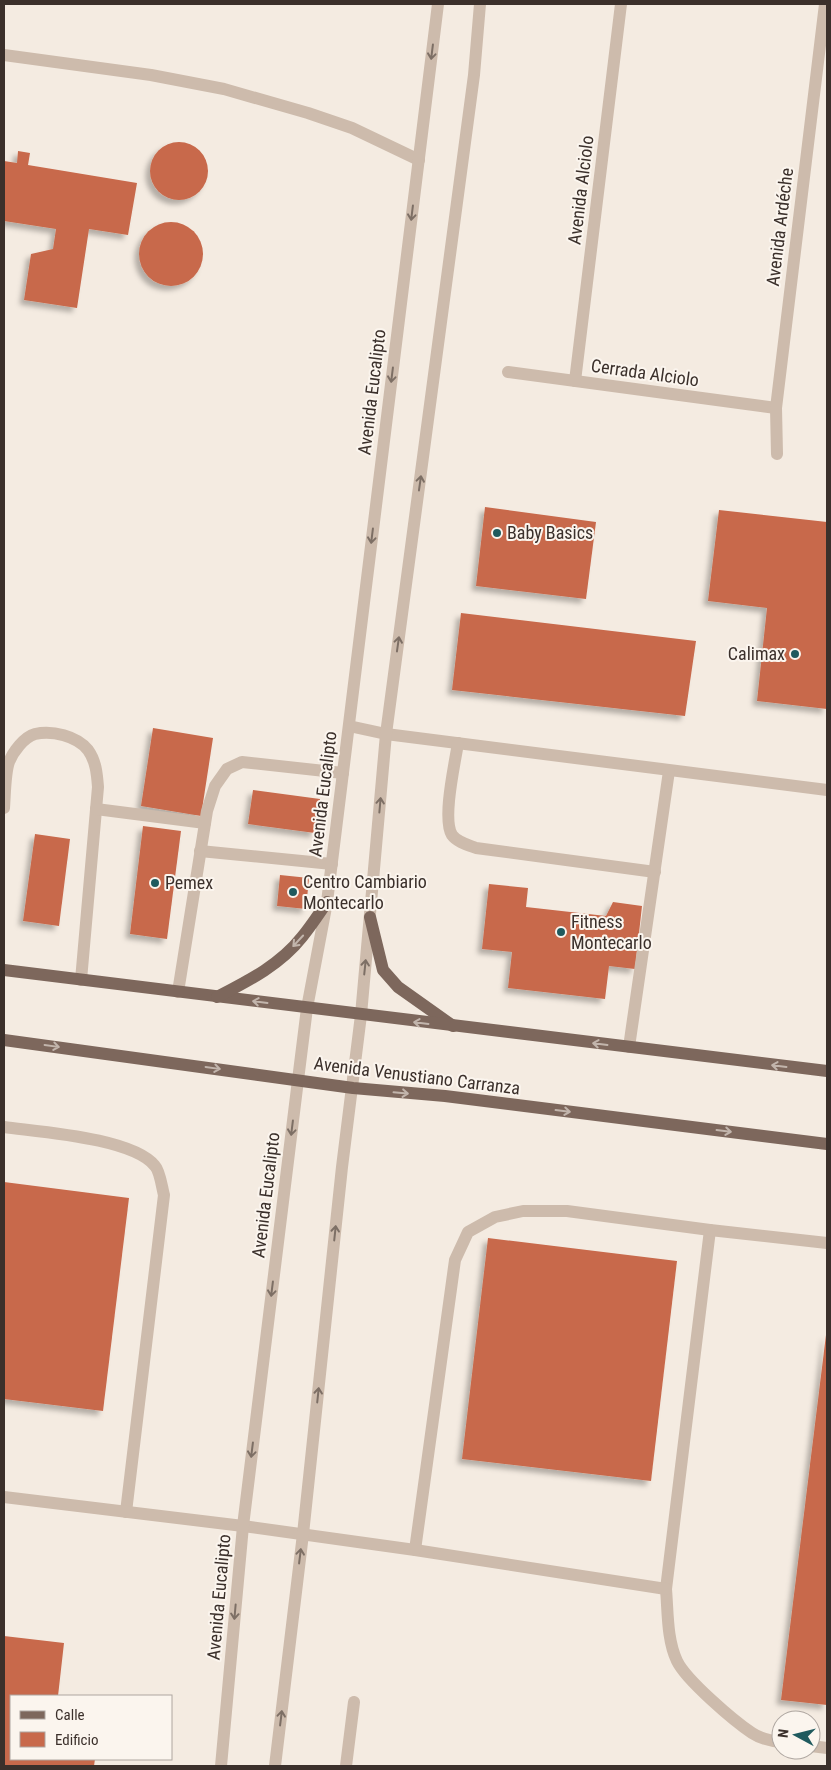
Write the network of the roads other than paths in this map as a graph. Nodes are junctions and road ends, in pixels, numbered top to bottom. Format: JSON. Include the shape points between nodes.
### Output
{"nodes":[{"id":1,"x":438,"y":4,"type":"edge"},
{"id":2,"x":480,"y":4,"type":"edge"},
{"id":3,"x":621,"y":4,"type":"edge"},
{"id":4,"x":825,"y":4,"type":"edge"},
{"id":5,"x":4,"y":56,"type":"edge"},
{"id":6,"x":419,"y":160,"type":"junction"},
{"id":7,"x":508,"y":372,"type":"dead end"},
{"id":8,"x":575,"y":381,"type":"junction"},
{"id":9,"x":776,"y":408,"type":"junction"},
{"id":10,"x":777,"y":454,"type":"dead end"},
{"id":11,"x":348,"y":726,"type":"junction"},
{"id":12,"x":386,"y":734,"type":"junction"},
{"id":13,"x":458,"y":743,"type":"junction"},
{"id":14,"x":669,"y":771,"type":"junction"},
{"id":15,"x":343,"y":773,"type":"junction"},
{"id":16,"x":827,"y":790,"type":"edge"},
{"id":17,"x":4,"y":808,"type":"edge"},
{"id":18,"x":96,"y":809,"type":"junction"},
{"id":19,"x":205,"y":823,"type":"junction"},
{"id":20,"x":200,"y":851,"type":"junction"},
{"id":21,"x":332,"y":864,"type":"junction"},
{"id":22,"x":655,"y":872,"type":"junction"},
{"id":23,"x":327,"y":902,"type":"junction"},
{"id":24,"x":370,"y":917,"type":"junction"},
{"id":25,"x":4,"y":970,"type":"edge"},
{"id":26,"x":81,"y":980,"type":"junction"},
{"id":27,"x":178,"y":992,"type":"junction"},
{"id":28,"x":217,"y":997,"type":"junction"},
{"id":29,"x":307,"y":1008,"type":"junction"},
{"id":30,"x":361,"y":1015,"type":"junction"},
{"id":31,"x":455,"y":1027,"type":"junction"},
{"id":32,"x":4,"y":1040,"type":"edge"},
{"id":33,"x":629,"y":1047,"type":"junction"},
{"id":34,"x":827,"y":1072,"type":"edge"},
{"id":35,"x":298,"y":1080,"type":"junction"},
{"id":36,"x":353,"y":1088,"type":"junction"},
{"id":37,"x":4,"y":1127,"type":"edge"},
{"id":38,"x":827,"y":1144,"type":"edge"},
{"id":39,"x":710,"y":1230,"type":"junction"},
{"id":40,"x":827,"y":1243,"type":"edge"},
{"id":41,"x":4,"y":1497,"type":"edge"},
{"id":42,"x":126,"y":1512,"type":"junction"},
{"id":43,"x":243,"y":1526,"type":"junction"},
{"id":44,"x":303,"y":1534,"type":"junction"},
{"id":45,"x":415,"y":1550,"type":"junction"},
{"id":46,"x":666,"y":1590,"type":"junction"},
{"id":47,"x":354,"y":1702,"type":"dead end"},
{"id":48,"x":771,"y":1741,"type":"edge"},
{"id":49,"x":221,"y":1766,"type":"edge"},
{"id":50,"x":275,"y":1766,"type":"edge"},
{"id":51,"x":346,"y":1766,"type":"edge"}],
"edges":[{"from":1,"to":6,"type":"street","name":"Avenida Eucalipto","one_way":true},
{"from":12,"to":2,"type":"street","one_way":true,"via":[[474,75]]},
{"from":3,"to":8,"type":"street","name":"Avenida Alciolo"},
{"from":4,"to":9,"type":"street","name":"Avenida Ardéche"},
{"from":5,"to":6,"type":"street","via":[[151,75],[224,89],[352,128]]},
{"from":6,"to":11,"type":"street","name":"Avenida Eucalipto","one_way":true},
{"from":7,"to":8,"type":"street","name":"Cerrada Alciolo"},
{"from":8,"to":9,"type":"street","name":"Cerrada Alciolo"},
{"from":9,"to":10,"type":"street","name":"Avenida Ardéche"},
{"from":11,"to":12,"type":"street"},
{"from":11,"to":15,"type":"street","name":"Avenida Eucalipto"},
{"from":12,"to":13,"type":"street"},
{"from":24,"to":12,"type":"street","one_way":true},
{"from":13,"to":14,"type":"street"},
{"from":13,"to":22,"type":"street","via":[[448,824],[453,836],[461,842],[476,848]]},
{"from":14,"to":16,"type":"street"},
{"from":14,"to":22,"type":"street"},
{"from":15,"to":19,"type":"street","via":[[242,762],[226,770],[215,786]]},
{"from":15,"to":21,"type":"street","name":"Avenida Eucalipto"},
{"from":17,"to":18,"type":"street","via":[[9,762],[21,743],[34,734],[54,733],[78,740],[89,751],[96,768]]},
{"from":18,"to":19,"type":"street"},
{"from":18,"to":26,"type":"street"},
{"from":19,"to":20,"type":"street"},
{"from":20,"to":21,"type":"street"},
{"from":20,"to":27,"type":"street"},
{"from":21,"to":23,"type":"street","name":"Avenida Eucalipto"},
{"from":22,"to":33,"type":"street"},
{"from":23,"to":28,"type":"main road","one_way":true,"via":[[302,938],[279,960],[256,977]]},
{"from":23,"to":29,"type":"street","name":"Avenida Eucalipto"},
{"from":30,"to":24,"type":"street","one_way":true},
{"from":24,"to":31,"type":"main road","via":[[383,970],[405,992]]},
{"from":25,"to":26,"type":"main road"},
{"from":26,"to":27,"type":"main road"},
{"from":27,"to":28,"type":"main road"},
{"from":29,"to":28,"type":"main road","one_way":true},
{"from":29,"to":30,"type":"main road"},
{"from":29,"to":35,"type":"street","name":"Avenida Eucalipto"},
{"from":31,"to":30,"type":"main road","one_way":true},
{"from":30,"to":36,"type":"street"},
{"from":33,"to":31,"type":"main road","one_way":true},
{"from":32,"to":35,"type":"main road","name":"Avenida Venustiano Carranza","one_way":true},
{"from":34,"to":33,"type":"main road","one_way":true},
{"from":35,"to":36,"type":"main road","name":"Avenida Venustiano Carranza"},
{"from":35,"to":43,"type":"street","name":"Avenida Eucalipto","one_way":true},
{"from":36,"to":38,"type":"main road","name":"Avenida Venustiano Carranza","one_way":true},
{"from":44,"to":36,"type":"street","one_way":true},
{"from":37,"to":42,"type":"street","via":[[92,1139],[133,1149],[156,1166],[164,1196]]},
{"from":39,"to":40,"type":"street"},
{"from":39,"to":45,"type":"street","via":[[567,1211],[524,1211],[495,1217],[468,1232],[455,1260]]},
{"from":39,"to":46,"type":"street"},
{"from":41,"to":42,"type":"street"},
{"from":42,"to":43,"type":"street"},
{"from":43,"to":44,"type":"street"},
{"from":43,"to":49,"type":"street","name":"Avenida Eucalipto","one_way":true},
{"from":44,"to":45,"type":"street"},
{"from":50,"to":44,"type":"street","one_way":true},
{"from":45,"to":46,"type":"street"},
{"from":46,"to":48,"type":"street","via":[[671,1641],[678,1662],[690,1679],[737,1722],[753,1734]]},
{"from":47,"to":51,"type":"street"}]}
